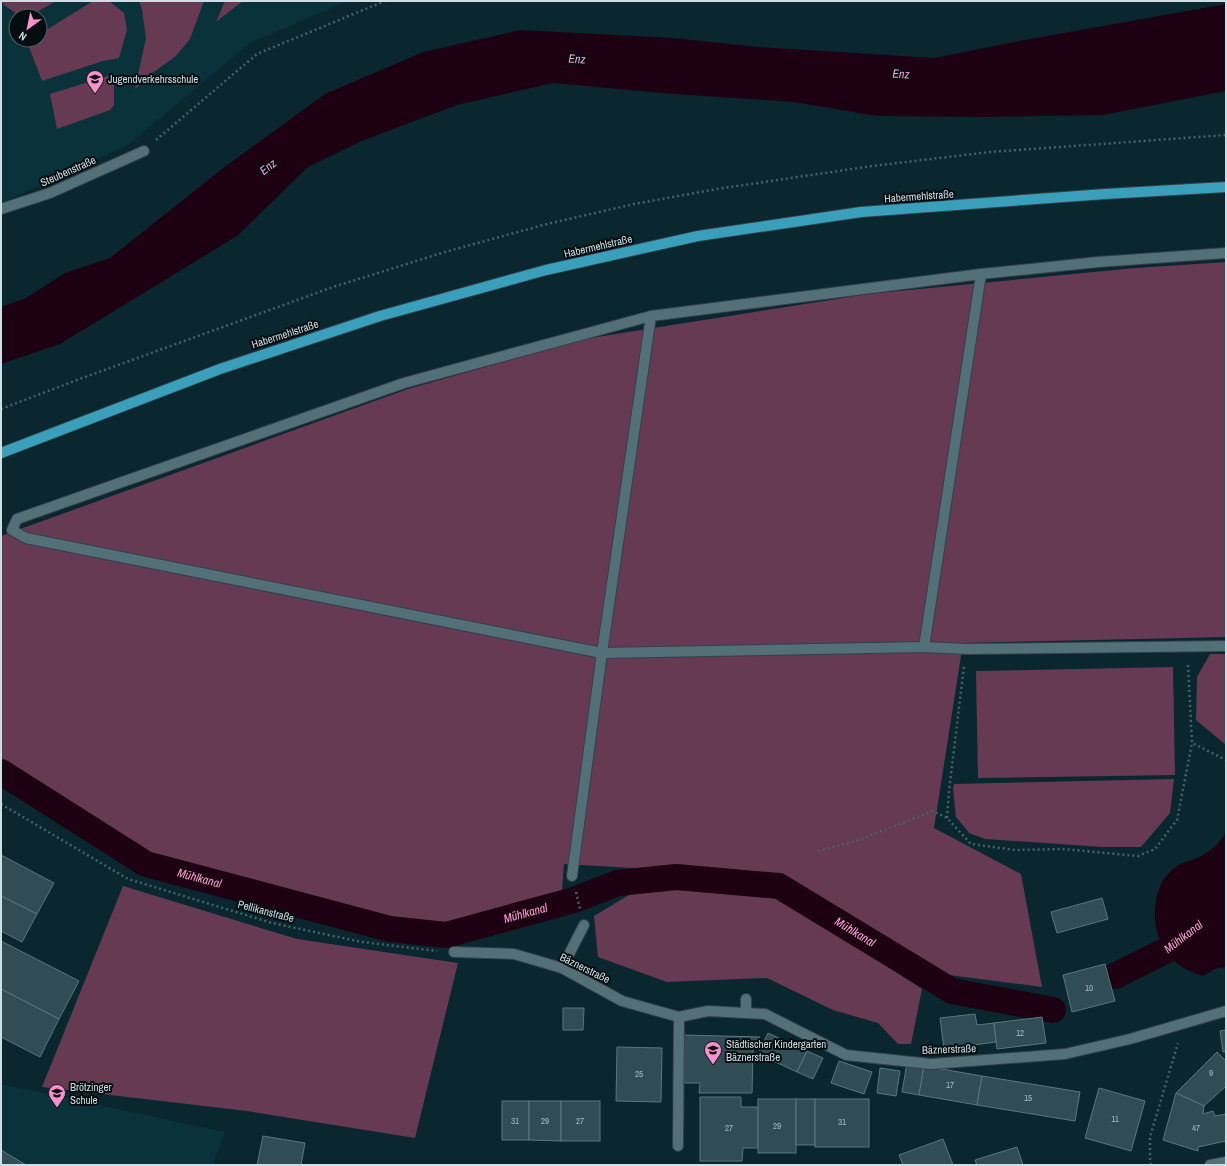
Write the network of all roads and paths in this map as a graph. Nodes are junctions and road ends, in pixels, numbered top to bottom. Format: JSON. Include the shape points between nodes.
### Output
{"nodes":[{"id":1,"x":385,"y":1,"type":"edge"},
{"id":2,"x":1226,"y":135,"type":"edge"},
{"id":3,"x":144,"y":151,"type":"joint"},
{"id":4,"x":1226,"y":188,"type":"edge"},
{"id":5,"x":1,"y":209,"type":"edge"},
{"id":6,"x":1226,"y":253,"type":"edge"},
{"id":7,"x":981,"y":274,"type":"junction"},
{"id":8,"x":651,"y":316,"type":"junction"},
{"id":9,"x":1,"y":409,"type":"edge"},
{"id":10,"x":1,"y":453,"type":"edge"},
{"id":11,"x":1187,"y":646,"type":"junction"},
{"id":12,"x":1226,"y":646,"type":"edge"},
{"id":13,"x":924,"y":647,"type":"junction"},
{"id":14,"x":966,"y":649,"type":"junction"},
{"id":15,"x":602,"y":653,"type":"junction"},
{"id":16,"x":1192,"y":743,"type":"junction"},
{"id":17,"x":1226,"y":760,"type":"edge"},
{"id":18,"x":1,"y":804,"type":"edge"},
{"id":19,"x":947,"y":818,"type":"junction"},
{"id":20,"x":818,"y":851,"type":"dead end"},
{"id":21,"x":572,"y":876,"type":"joint"},
{"id":22,"x":584,"y":925,"type":"joint"},
{"id":23,"x":454,"y":952,"type":"joint"},
{"id":24,"x":562,"y":968,"type":"junction"},
{"id":25,"x":746,"y":999,"type":"dead end"},
{"id":26,"x":1226,"y":1012,"type":"edge"},
{"id":27,"x":746,"y":1013,"type":"junction"},
{"id":28,"x":679,"y":1017,"type":"junction"},
{"id":29,"x":1184,"y":1023,"type":"junction"},
{"id":30,"x":678,"y":1146,"type":"dead end"},
{"id":31,"x":1226,"y":1162,"type":"edge"},
{"id":32,"x":1151,"y":1165,"type":"edge"},
{"id":33,"x":1210,"y":1165,"type":"edge"}],
"edges":[{"from":1,"to":3,"type":"path","via":[[257,54]]},
{"from":2,"to":9,"type":"path","via":[[990,152],[872,166],[718,189],[627,206],[547,224],[445,252],[333,287]]},
{"from":3,"to":5,"type":"street","name":"Steubenstraße","via":[[50,194]]},
{"from":4,"to":10,"type":"main road","name":"Habermehlstraße","via":[[861,212],[698,236],[546,270],[380,316],[220,368]]},
{"from":6,"to":7,"type":"street"},
{"from":7,"to":8,"type":"street"},
{"from":7,"to":13,"type":"street"},
{"from":8,"to":15,"type":"street"},
{"from":8,"to":15,"type":"street","via":[[404,384],[17,519],[12,530],[26,538]]},
{"from":11,"to":12,"type":"street"},
{"from":11,"to":14,"type":"street"},
{"from":11,"to":16,"type":"path"},
{"from":13,"to":14,"type":"street"},
{"from":13,"to":15,"type":"street"},
{"from":14,"to":19,"type":"path"},
{"from":15,"to":21,"type":"street"},
{"from":16,"to":17,"type":"path"},
{"from":16,"to":19,"type":"path","via":[[1177,820],[1155,849],[1138,856],[1063,849],[1015,850],[971,844]]},
{"from":18,"to":23,"type":"path","name":"Pellikanstraße","via":[[128,879],[272,923],[362,942]]},
{"from":19,"to":20,"type":"path","via":[[933,812],[853,842]]},
{"from":21,"to":22,"type":"path"},
{"from":22,"to":24,"type":"street"},
{"from":23,"to":24,"type":"street","name":"Bäznerstraße","via":[[514,954]]},
{"from":24,"to":28,"type":"street","name":"Bäznerstraße","via":[[622,1001]]},
{"from":25,"to":27,"type":"street"},
{"from":26,"to":29,"type":"street","name":"Bäznerstraße"},
{"from":27,"to":28,"type":"street","name":"Bäznerstraße","via":[[708,1011]]},
{"from":27,"to":29,"type":"street","name":"Bäznerstraße","via":[[765,1014],[846,1055],[931,1064],[1065,1054],[1130,1040]]},
{"from":28,"to":30,"type":"street"},
{"from":29,"to":32,"type":"path","via":[[1150,1137]]},
{"from":31,"to":33,"type":"street"}]}
